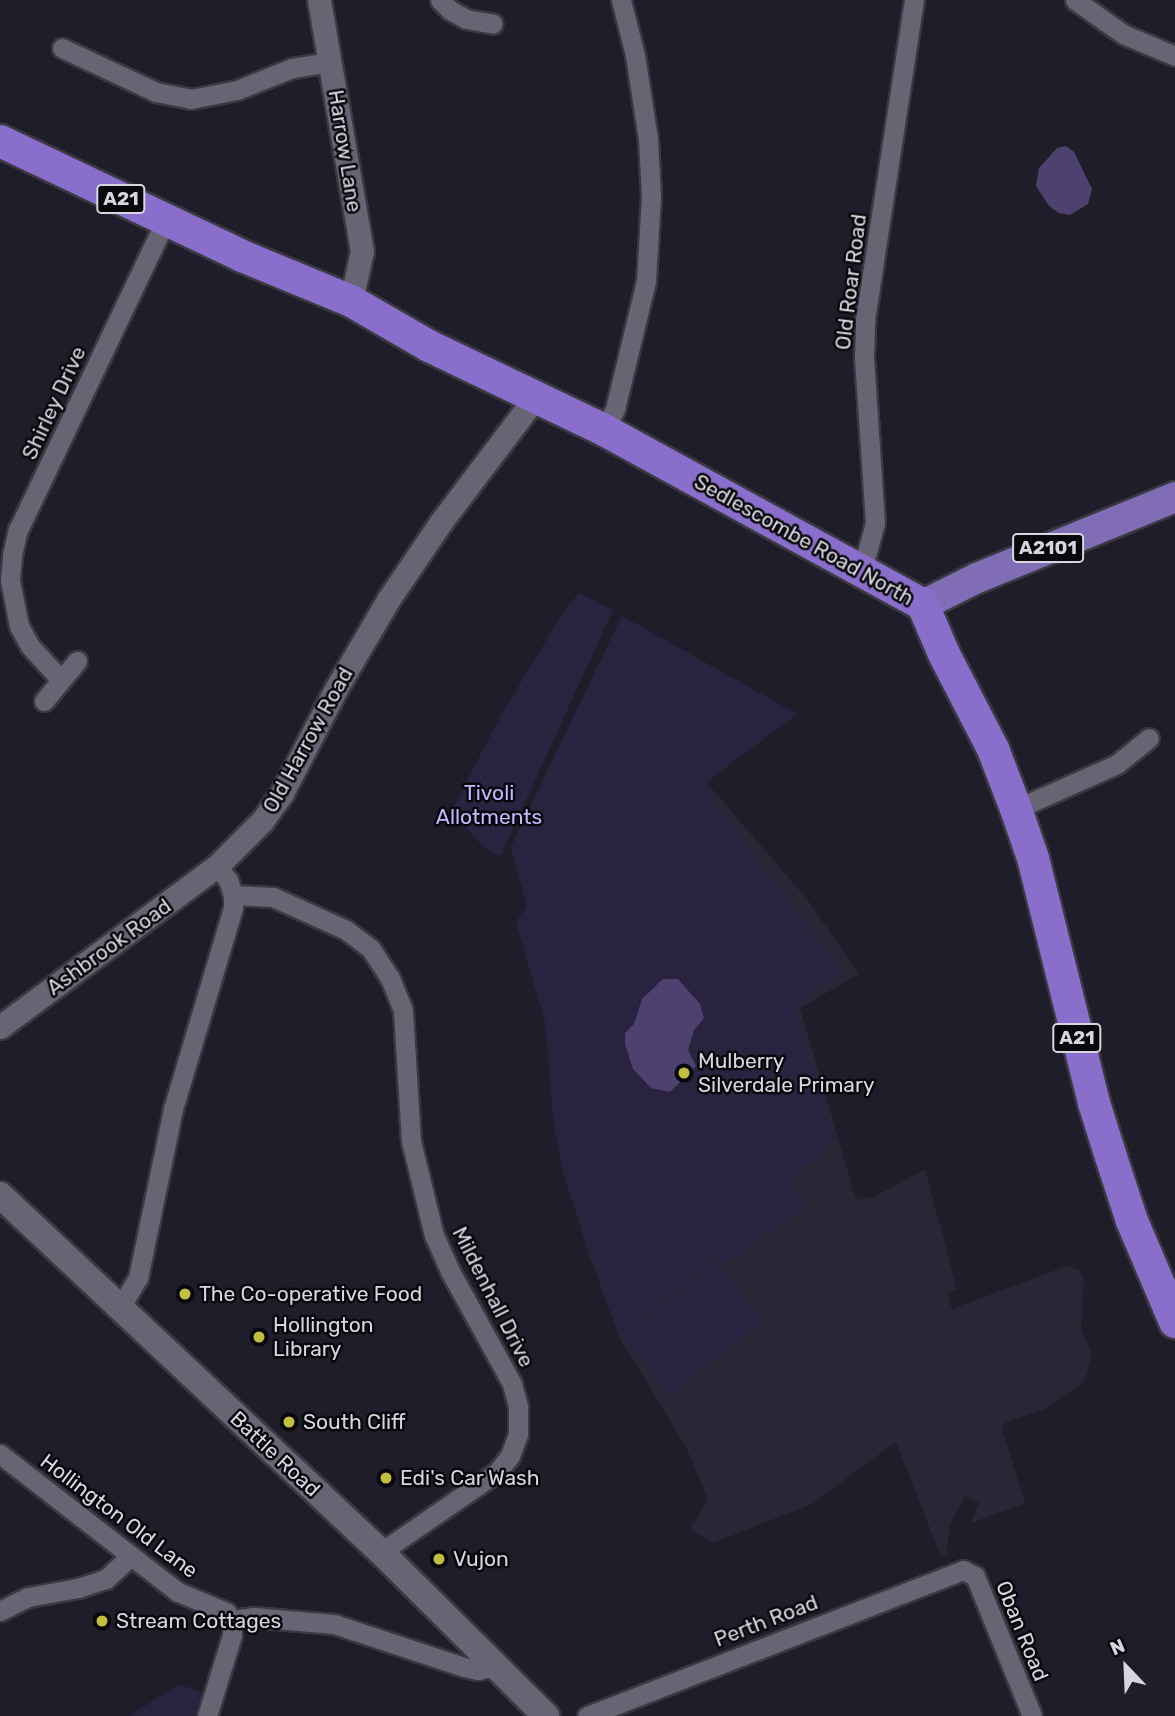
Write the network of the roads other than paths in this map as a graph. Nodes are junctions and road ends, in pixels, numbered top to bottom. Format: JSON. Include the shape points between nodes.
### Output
{"nodes":[{"id":1,"x":318,"y":0,"type":"edge"},
{"id":2,"x":440,"y":0,"type":"edge"},
{"id":3,"x":621,"y":0,"type":"edge"},
{"id":4,"x":914,"y":0,"type":"edge"},
{"id":5,"x":1075,"y":0,"type":"edge"},
{"id":6,"x":493,"y":24,"type":"dead end"},
{"id":7,"x":62,"y":48,"type":"dead end"},
{"id":8,"x":1174,"y":54,"type":"edge"},
{"id":9,"x":330,"y":62,"type":"junction"},
{"id":10,"x":0,"y":141,"type":"edge"},
{"id":11,"x":166,"y":220,"type":"junction"},
{"id":12,"x":351,"y":301,"type":"junction"},
{"id":13,"x":534,"y":399,"type":"junction"},
{"id":14,"x":604,"y":430,"type":"junction"},
{"id":15,"x":1175,"y":497,"type":"edge"},
{"id":16,"x":862,"y":570,"type":"junction"},
{"id":17,"x":923,"y":605,"type":"junction"},
{"id":18,"x":77,"y":661,"type":"dead end"},
{"id":19,"x":61,"y":680,"type":"junction"},
{"id":20,"x":44,"y":701,"type":"dead end"},
{"id":21,"x":1149,"y":738,"type":"dead end"},
{"id":22,"x":1016,"y":809,"type":"junction"},
{"id":23,"x":217,"y":866,"type":"junction"},
{"id":24,"x":233,"y":895,"type":"junction"},
{"id":25,"x":0,"y":1027,"type":"edge"},
{"id":26,"x":0,"y":1195,"type":"edge"},
{"id":27,"x":121,"y":1306,"type":"junction"},
{"id":28,"x":1175,"y":1322,"type":"edge"},
{"id":29,"x":0,"y":1454,"type":"edge"},
{"id":30,"x":381,"y":1552,"type":"junction"},
{"id":31,"x":131,"y":1556,"type":"junction"},
{"id":32,"x":963,"y":1570,"type":"joint"},
{"id":33,"x":0,"y":1611,"type":"edge"},
{"id":34,"x":232,"y":1620,"type":"junction"},
{"id":35,"x":495,"y":1665,"type":"junction"},
{"id":36,"x":207,"y":1716,"type":"edge"},
{"id":37,"x":546,"y":1716,"type":"edge"},
{"id":38,"x":587,"y":1716,"type":"edge"},
{"id":39,"x":1032,"y":1716,"type":"edge"}],
"edges":[{"from":1,"to":9,"type":"street","name":"Harrow Lane"},
{"from":2,"to":6,"type":"street","via":[[466,19]]},
{"from":3,"to":14,"type":"street","via":[[643,103],[651,196],[646,281],[615,409]]},
{"from":4,"to":16,"type":"street","name":"Old Roar Road","via":[[865,320],[876,523]]},
{"from":5,"to":8,"type":"street","via":[[1123,34]]},
{"from":7,"to":9,"type":"street","via":[[156,92],[191,99],[237,90],[292,68]]},
{"from":9,"to":12,"type":"street","name":"Harrow Lane","via":[[362,251]]},
{"from":10,"to":11,"type":"highway","name":"Sedlescombe Road North","number":"A21"},
{"from":11,"to":12,"type":"highway","name":"Sedlescombe Road North","number":"A21"},
{"from":11,"to":19,"type":"street","name":"Shirley Drive","via":[[18,530],[12,555],[11,589],[19,626],[30,646]]},
{"from":12,"to":13,"type":"highway","name":"Sedlescombe Road North","number":"A21","via":[[389,326]]},
{"from":13,"to":14,"type":"highway","name":"Sedlescombe Road North","number":"A21"},
{"from":13,"to":23,"type":"street","name":"Old Harrow Road","via":[[388,600],[282,793],[262,821]]},
{"from":14,"to":16,"type":"highway","name":"Sedlescombe Road North","number":"A21"},
{"from":15,"to":17,"type":"main road","number":"A2101","via":[[977,578]]},
{"from":16,"to":17,"type":"highway","name":"Sedlescombe Road North","number":"A21"},
{"from":17,"to":22,"type":"highway","name":"Sedlescombe Road North","number":"A21","via":[[993,749]]},
{"from":18,"to":19,"type":"street"},
{"from":19,"to":20,"type":"street"},
{"from":21,"to":22,"type":"street","via":[[1117,764]]},
{"from":22,"to":28,"type":"highway","name":"Sedlescombe Road North","number":"A21","via":[[1033,858],[1097,1114],[1132,1222]]},
{"from":23,"to":24,"type":"street"},
{"from":23,"to":25,"type":"street","name":"Ashbrook Road"},
{"from":24,"to":27,"type":"street","via":[[229,925],[173,1109],[138,1278]]},
{"from":24,"to":30,"type":"street","name":"Mildenhall Drive","via":[[273,897],[346,930],[372,949],[390,978],[403,1011],[411,1141],[434,1235],[512,1384],[518,1407],[518,1434],[510,1456],[497,1472]]},
{"from":26,"to":27,"type":"main road","name":"Battle Road"},
{"from":27,"to":30,"type":"main road","name":"Battle Road"},
{"from":29,"to":31,"type":"street","name":"Hollington Old Lane"},
{"from":30,"to":35,"type":"main road","name":"Battle Road"},
{"from":31,"to":33,"type":"street","via":[[106,1578],[28,1597]]},
{"from":31,"to":34,"type":"street","name":"Hollington Old Lane","via":[[178,1592],[226,1612]]},
{"from":32,"to":38,"type":"street","name":"Perth Road"},
{"from":32,"to":39,"type":"street","name":"Oban Road","via":[[975,1576]]},
{"from":34,"to":35,"type":"street","via":[[253,1617],[334,1624],[464,1667],[478,1670]]},
{"from":34,"to":36,"type":"street","via":[[232,1635]]},
{"from":35,"to":37,"type":"main road","name":"Battle Road"}]}
